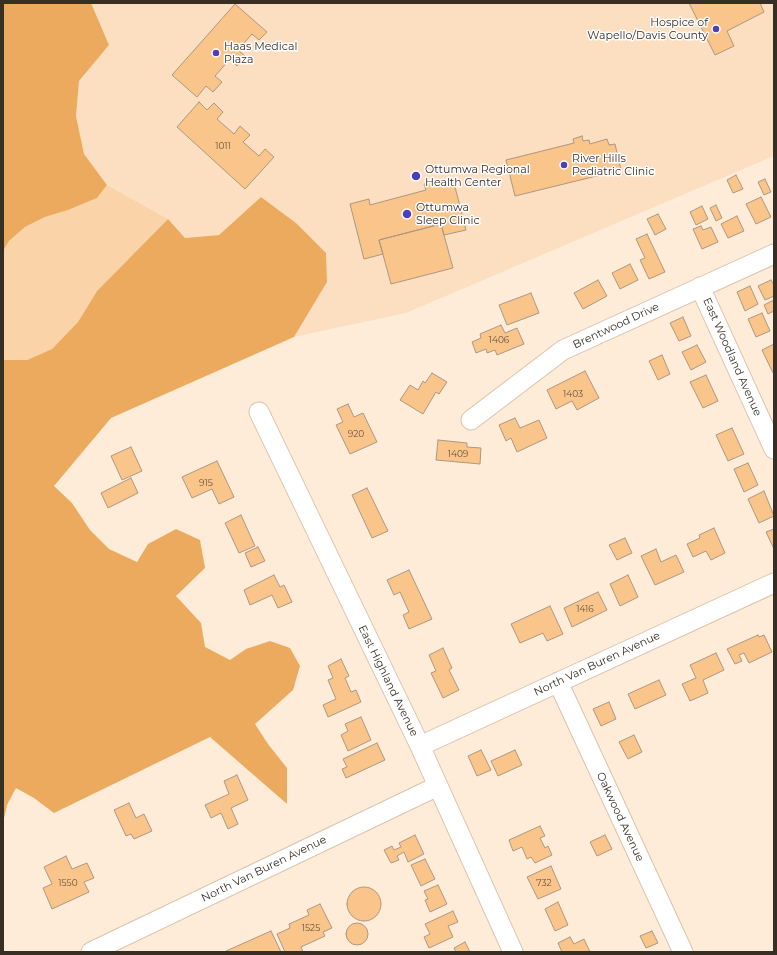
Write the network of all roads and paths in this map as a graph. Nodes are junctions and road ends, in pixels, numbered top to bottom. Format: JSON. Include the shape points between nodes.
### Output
{"nodes":[{"id":1,"x":774,"y":254,"type":"edge"},
{"id":2,"x":700,"y":287,"type":"junction"},
{"id":3,"x":259,"y":412,"type":"dead end"},
{"id":4,"x":470,"y":420,"type":"dead end"},
{"id":5,"x":774,"y":449,"type":"edge"},
{"id":6,"x":774,"y":583,"type":"edge"},
{"id":7,"x":558,"y":682,"type":"junction"},
{"id":8,"x":420,"y":746,"type":"junction"},
{"id":9,"x":438,"y":786,"type":"junction"},
{"id":10,"x":91,"y":952,"type":"edge"},
{"id":11,"x":513,"y":952,"type":"edge"},
{"id":12,"x":683,"y":952,"type":"edge"}],
"edges":[{"from":1,"to":2,"type":"street","name":"Brentwood Drive"},
{"from":2,"to":4,"type":"street","name":"Brentwood Drive","via":[[563,350]]},
{"from":2,"to":5,"type":"street","name":"East Woodland Avenue"},
{"from":3,"to":8,"type":"street","name":"East Highland Avenue"},
{"from":6,"to":7,"type":"street","name":"North Van Buren Avenue"},
{"from":7,"to":8,"type":"street","name":"North Van Buren Avenue"},
{"from":7,"to":12,"type":"street","name":"Oakwood Avenue"},
{"from":8,"to":9,"type":"street","name":"East Highland Avenue"},
{"from":9,"to":10,"type":"street","name":"North Van Buren Avenue"},
{"from":9,"to":11,"type":"street","name":"East Highland Avenue"}]}
